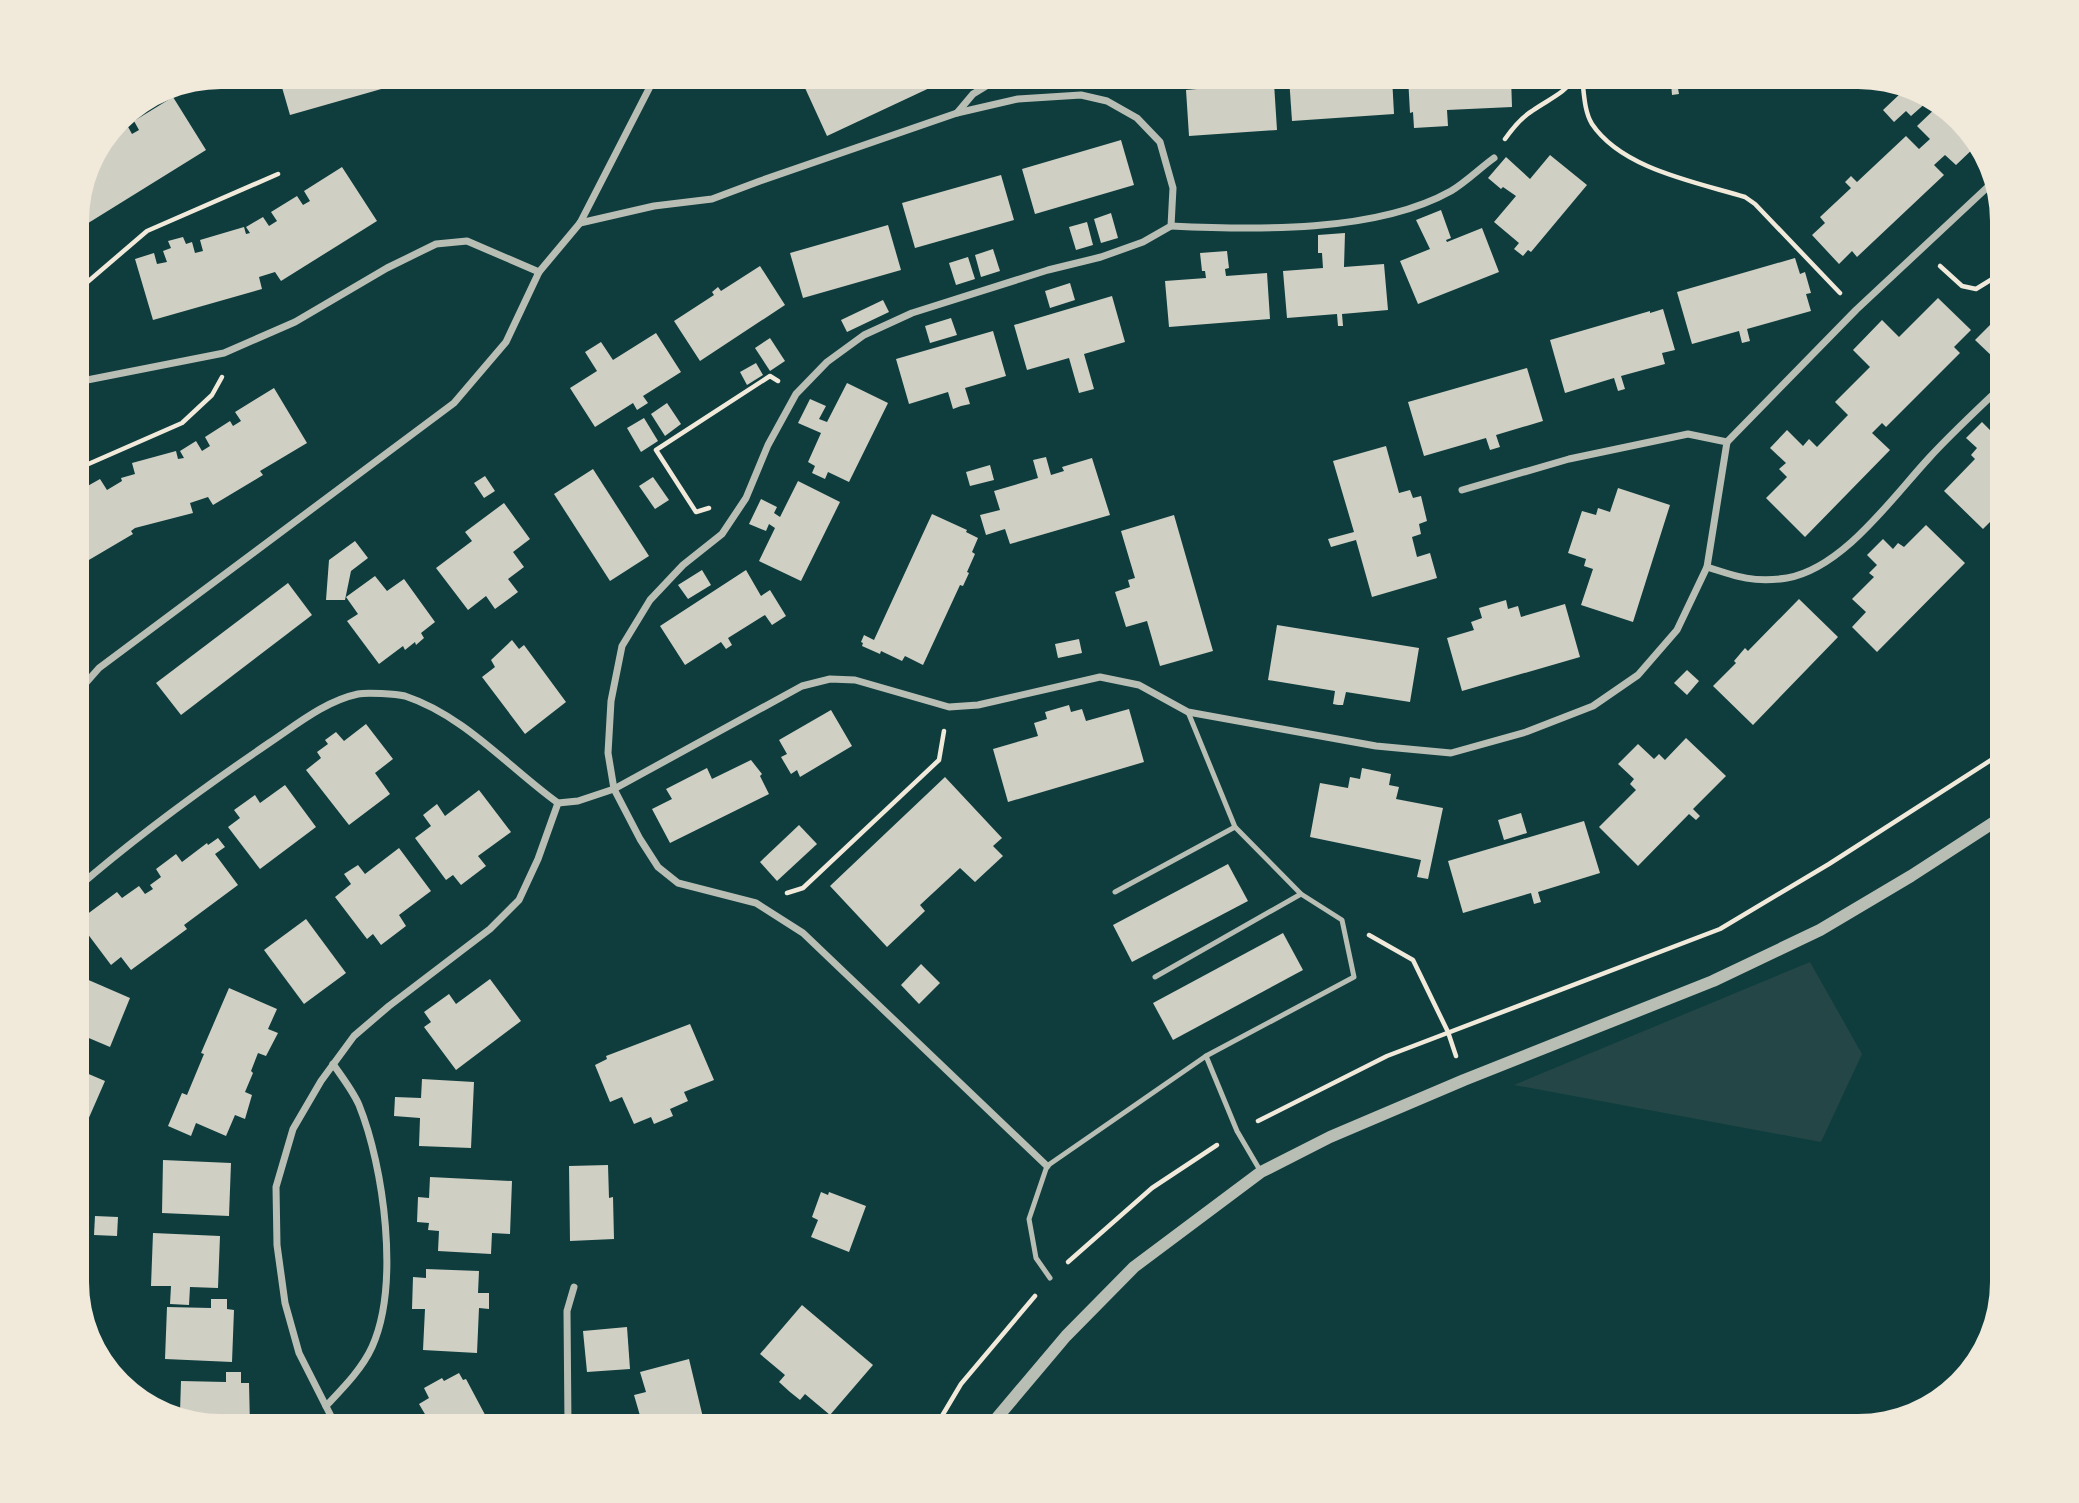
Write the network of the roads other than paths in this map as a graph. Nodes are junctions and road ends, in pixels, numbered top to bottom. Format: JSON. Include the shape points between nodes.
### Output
{"nodes":[{"id":1,"x":648,"y":90,"type":"edge"},
{"id":2,"x":980,"y":90,"type":"edge"},
{"id":3,"x":957,"y":113,"type":"junction"},
{"id":4,"x":1494,"y":158,"type":"road end"},
{"id":5,"x":1985,"y":189,"type":"edge"},
{"id":6,"x":580,"y":223,"type":"junction"},
{"id":7,"x":1171,"y":226,"type":"junction"},
{"id":8,"x":539,"y":272,"type":"junction"},
{"id":9,"x":90,"y":379,"type":"edge"},
{"id":10,"x":1990,"y":398,"type":"edge"},
{"id":11,"x":1727,"y":442,"type":"junction"},
{"id":12,"x":1462,"y":490,"type":"dead end"},
{"id":13,"x":1707,"y":567,"type":"junction"},
{"id":14,"x":90,"y":679,"type":"edge"},
{"id":15,"x":1188,"y":712,"type":"junction"},
{"id":16,"x":614,"y":789,"type":"junction"},
{"id":17,"x":558,"y":803,"type":"junction"},
{"id":18,"x":1990,"y":825,"type":"edge"},
{"id":19,"x":1236,"y":827,"type":"junction"},
{"id":20,"x":90,"y":878,"type":"edge"},
{"id":21,"x":1115,"y":892,"type":"dead end"},
{"id":22,"x":1301,"y":894,"type":"junction"},
{"id":23,"x":1155,"y":977,"type":"dead end"},
{"id":24,"x":1206,"y":1056,"type":"junction"},
{"id":25,"x":333,"y":1064,"type":"junction"},
{"id":26,"x":1047,"y":1166,"type":"junction"},
{"id":27,"x":1261,"y":1172,"type":"junction"},
{"id":28,"x":1050,"y":1278,"type":"dead end"},
{"id":29,"x":574,"y":1287,"type":"dead end"},
{"id":30,"x":326,"y":1406,"type":"junction"},
{"id":31,"x":330,"y":1414,"type":"edge"},
{"id":32,"x":568,"y":1414,"type":"edge"},
{"id":33,"x":1000,"y":1414,"type":"edge"}],
"edges":[{"from":1,"to":6,"type":"street"},
{"from":2,"to":3,"type":"street"},
{"from":3,"to":6,"type":"street","via":[[712,199]]},
{"from":3,"to":7,"type":"street","via":[[1018,99],[1081,94],[1107,101],[1137,118],[1160,142],[1173,188]]},
{"from":4,"to":7,"type":"street","via":[[1452,191],[1366,220],[1223,229]]},
{"from":5,"to":11,"type":"street","via":[[1856,310]]},
{"from":6,"to":8,"type":"street"},
{"from":7,"to":16,"type":"street","via":[[1101,257],[912,313],[864,335],[827,362],[796,394],[746,498],[722,534],[683,565],[650,600],[622,646],[610,714],[608,753]]},
{"from":8,"to":9,"type":"street","via":[[467,241],[436,244],[295,321],[224,352]]},
{"from":8,"to":14,"type":"street","via":[[506,342],[454,403]]},
{"from":10,"to":13,"type":"street","via":[[1865,528],[1816,568],[1789,577],[1754,580]]},
{"from":11,"to":12,"type":"street","via":[[1688,434],[1569,459]]},
{"from":11,"to":13,"type":"street"},
{"from":13,"to":15,"type":"street","via":[[1677,630],[1638,676],[1593,706],[1451,753],[1376,746]]},
{"from":15,"to":16,"type":"street","via":[[1139,685],[1100,677],[978,705],[949,706],[855,680],[830,679],[802,686]]},
{"from":15,"to":19,"type":"lane"},
{"from":16,"to":17,"type":"street"},
{"from":16,"to":26,"type":"street","via":[[658,867],[678,883],[756,903],[803,933]]},
{"from":17,"to":20,"type":"street","via":[[474,733],[432,708],[403,695],[358,694],[317,711],[194,794]]},
{"from":17,"to":25,"type":"street","via":[[519,900],[490,929],[354,1036]]},
{"from":18,"to":27,"type":"street","via":[[1820,930],[1713,981],[1464,1080]]},
{"from":19,"to":21,"type":"lane"},
{"from":19,"to":22,"type":"lane"},
{"from":22,"to":23,"type":"lane"},
{"from":22,"to":24,"type":"lane","via":[[1342,920],[1354,977]]},
{"from":24,"to":26,"type":"lane"},
{"from":24,"to":27,"type":"lane","via":[[1237,1131]]},
{"from":25,"to":30,"type":"street","via":[[293,1129],[276,1187],[285,1303],[299,1353]]},
{"from":25,"to":30,"type":"street","via":[[358,1102],[377,1160],[386,1230],[385,1306],[372,1347],[357,1372]]},
{"from":26,"to":28,"type":"lane","via":[[1029,1219],[1036,1258]]},
{"from":27,"to":33,"type":"street","via":[[1134,1267],[1066,1336]]},
{"from":29,"to":32,"type":"street","via":[[567,1311]]},
{"from":30,"to":31,"type":"street"}]}
